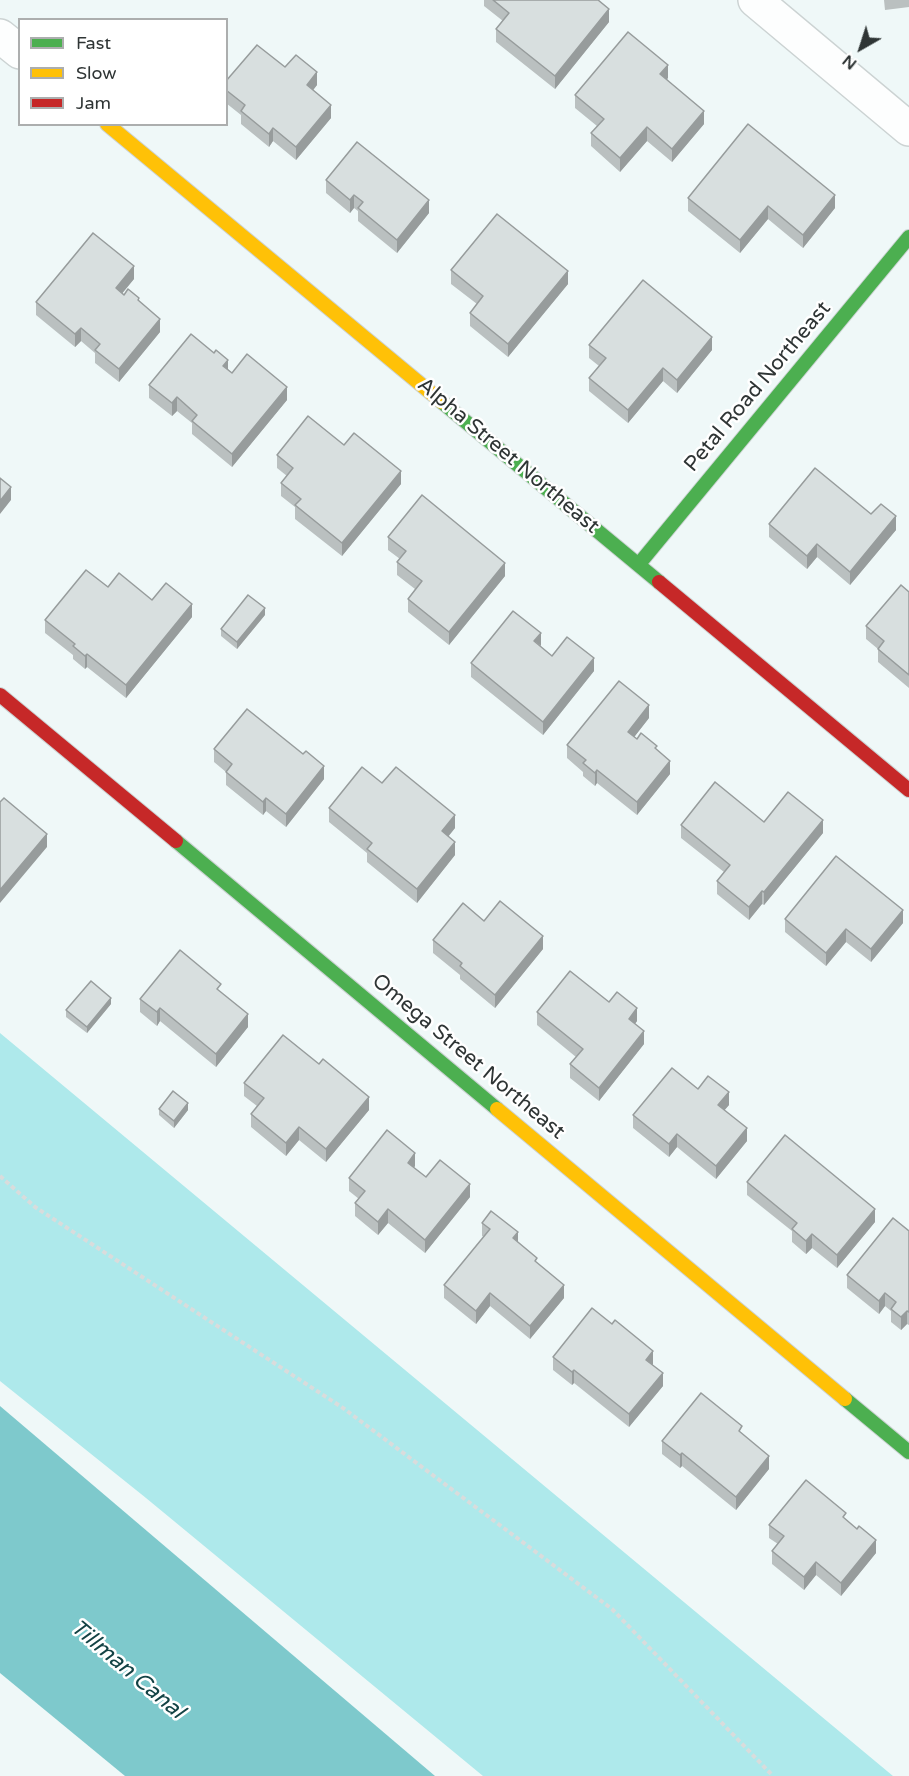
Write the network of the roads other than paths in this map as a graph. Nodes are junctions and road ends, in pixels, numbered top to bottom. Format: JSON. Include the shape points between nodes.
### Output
{"nodes":[{"id":1,"x":755,"y":0,"type":"edge"},
{"id":2,"x":0,"y":36,"type":"edge"},
{"id":3,"x":18,"y":50,"type":"edge"},
{"id":4,"x":109,"y":126,"type":"edge"},
{"id":5,"x":909,"y":129,"type":"edge"},
{"id":6,"x":909,"y":237,"type":"edge"},
{"id":7,"x":639,"y":564,"type":"junction"},
{"id":8,"x":0,"y":695,"type":"edge"},
{"id":9,"x":909,"y":790,"type":"edge"},
{"id":10,"x":909,"y":1452,"type":"edge"}],
"edges":[{"from":1,"to":5,"type":"street"},
{"from":2,"to":3,"type":"street"},
{"from":4,"to":7,"type":"street","name":"Alpha Street Northeast"},
{"from":6,"to":7,"type":"street","name":"Petal Road Northeast"},
{"from":7,"to":9,"type":"street","name":"Alpha Street Northeast"},
{"from":8,"to":10,"type":"street","name":"Omega Street Northeast"}]}
